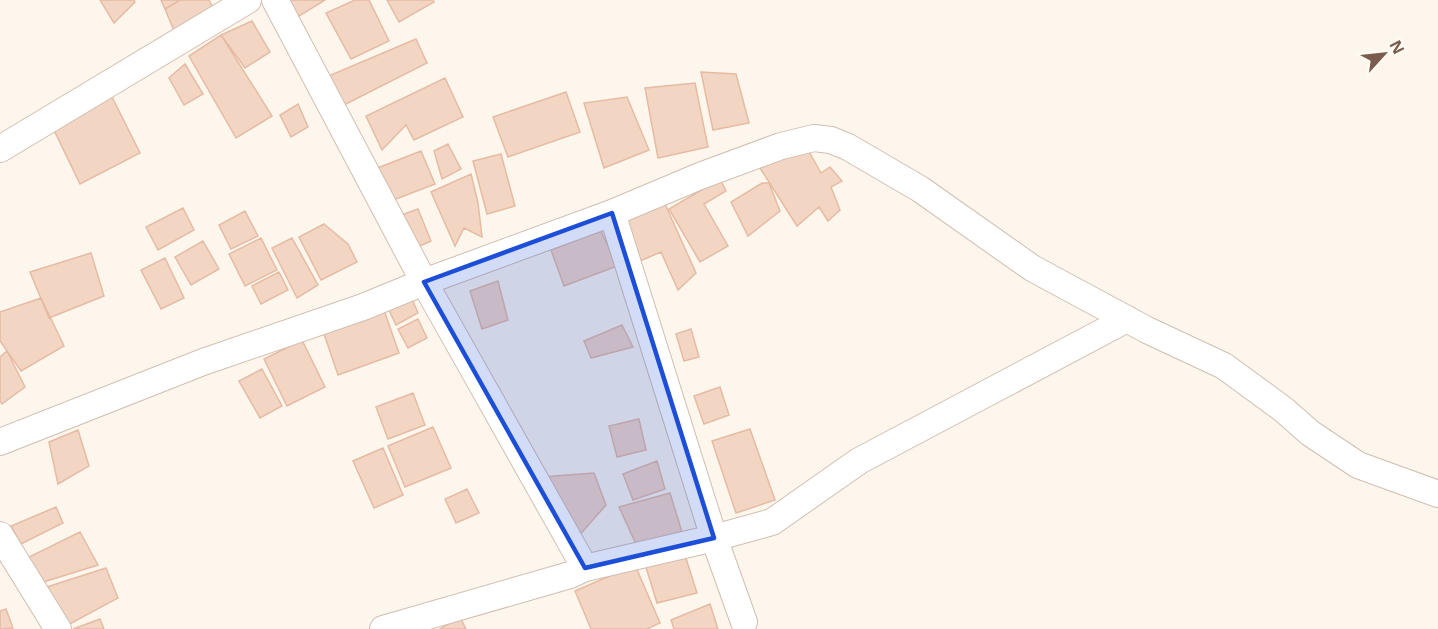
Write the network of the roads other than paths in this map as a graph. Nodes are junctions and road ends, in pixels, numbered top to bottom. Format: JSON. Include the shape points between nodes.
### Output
{"nodes":[{"id":1,"x":248,"y":0,"type":"edge"},
{"id":2,"x":274,"y":0,"type":"edge"},
{"id":3,"x":0,"y":149,"type":"edge"},
{"id":4,"x":612,"y":213,"type":"junction"},
{"id":5,"x":423,"y":282,"type":"junction"},
{"id":6,"x":1127,"y":319,"type":"junction"},
{"id":7,"x":0,"y":442,"type":"edge"},
{"id":8,"x":1438,"y":494,"type":"edge"},
{"id":9,"x":0,"y":535,"type":"edge"},
{"id":10,"x":714,"y":538,"type":"junction"},
{"id":11,"x":585,"y":568,"type":"junction"},
{"id":12,"x":744,"y":622,"type":"dead end"},
{"id":13,"x":48,"y":627,"type":"edge"},
{"id":14,"x":383,"y":629,"type":"edge"}],
"edges":[{"from":1,"to":3,"type":"street"},
{"from":2,"to":5,"type":"street"},
{"from":4,"to":5,"type":"street"},
{"from":4,"to":6,"type":"street","via":[[782,146],[814,138],[831,140],[920,189],[1032,268]]},
{"from":4,"to":10,"type":"street"},
{"from":5,"to":7,"type":"street","via":[[203,362]]},
{"from":5,"to":11,"type":"street"},
{"from":6,"to":8,"type":"street","via":[[1224,366],[1358,465]]},
{"from":6,"to":10,"type":"street","via":[[859,461],[772,522]]},
{"from":9,"to":13,"type":"street"},
{"from":10,"to":11,"type":"street"},
{"from":10,"to":12,"type":"street"},
{"from":11,"to":14,"type":"street"}]}
